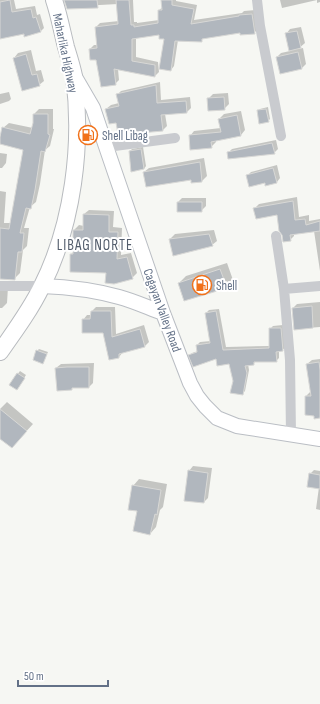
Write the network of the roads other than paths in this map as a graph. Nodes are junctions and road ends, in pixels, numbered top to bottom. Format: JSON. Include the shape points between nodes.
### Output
{"nodes":[{"id":1,"x":54,"y":0,"type":"edge"},
{"id":2,"x":257,"y":0,"type":"edge"},
{"id":3,"x":73,"y":75,"type":"junction"},
{"id":4,"x":281,"y":136,"type":"dead end"},
{"id":5,"x":175,"y":138,"type":"dead end"},
{"id":6,"x":107,"y":147,"type":"junction"},
{"id":7,"x":276,"y":236,"type":"dead end"},
{"id":8,"x":0,"y":286,"type":"edge"},
{"id":9,"x":42,"y":286,"type":"junction"},
{"id":10,"x":320,"y":286,"type":"edge"},
{"id":11,"x":284,"y":289,"type":"junction"},
{"id":12,"x":163,"y":313,"type":"junction"},
{"id":13,"x":0,"y":352,"type":"edge"},
{"id":14,"x":291,"y":435,"type":"junction"},
{"id":15,"x":320,"y":439,"type":"edge"}],
"edges":[{"from":1,"to":3,"type":"highway","name":"Maharlika Highway"},
{"from":2,"to":4,"type":"street"},
{"from":3,"to":6,"type":"main road","name":"Cagayan Valley Road","via":[[93,108]]},
{"from":3,"to":9,"type":"highway","name":"Maharlika Highway","via":[[77,118],[74,180],[55,256]]},
{"from":5,"to":6,"type":"street"},
{"from":6,"to":12,"type":"main road","name":"Cagayan Valley Road"},
{"from":7,"to":11,"type":"street"},
{"from":8,"to":9,"type":"street"},
{"from":9,"to":12,"type":"main road","via":[[68,287],[121,297]]},
{"from":9,"to":13,"type":"highway","name":"Maharlika Highway"},
{"from":10,"to":11,"type":"street"},
{"from":11,"to":14,"type":"street","via":[[290,360]]},
{"from":12,"to":14,"type":"main road","name":"Cagayan Valley Road","via":[[190,383],[204,406],[217,418],[237,426]]},
{"from":14,"to":15,"type":"main road","name":"Cagayan Valley Road"}]}
